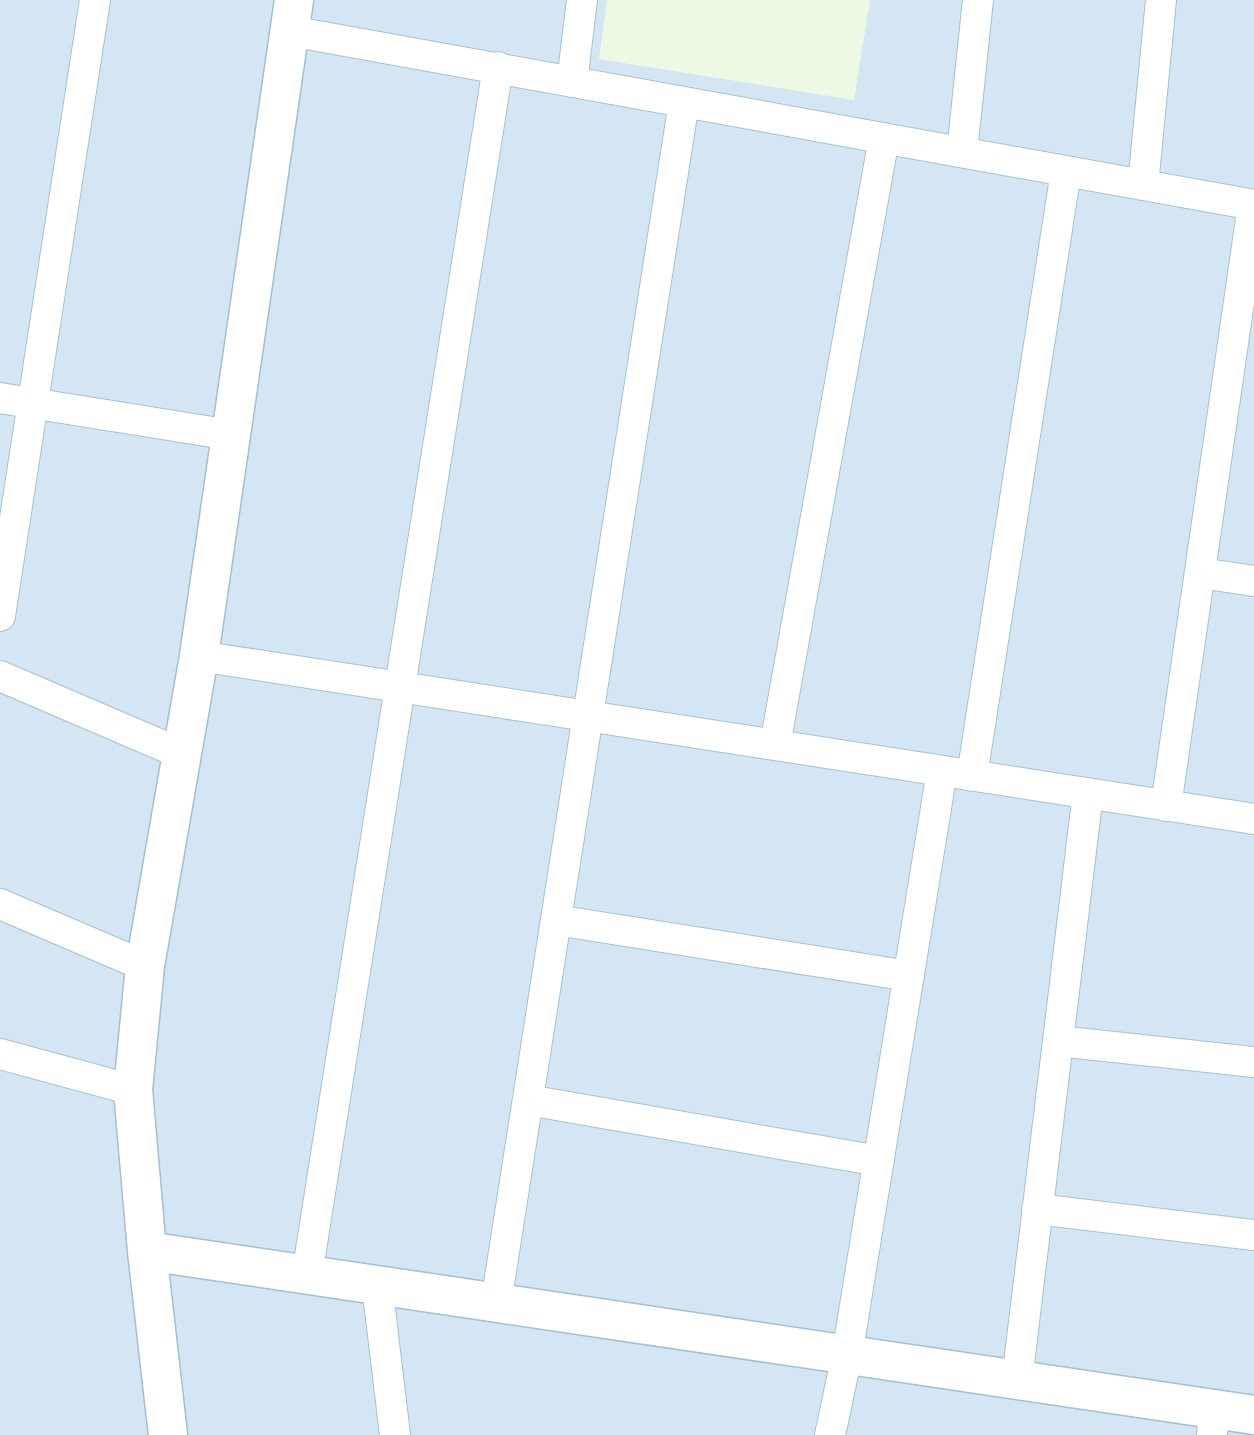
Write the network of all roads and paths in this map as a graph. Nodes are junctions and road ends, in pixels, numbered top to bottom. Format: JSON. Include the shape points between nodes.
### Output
{"nodes":[{"id":1,"x":95,"y":0,"type":"edge"},
{"id":2,"x":582,"y":0,"type":"edge"},
{"id":3,"x":978,"y":0,"type":"edge"},
{"id":4,"x":1161,"y":0,"type":"edge"},
{"id":5,"x":292,"y":15,"type":"edge"},
{"id":6,"x":498,"y":67,"type":"junction"},
{"id":7,"x":572,"y":82,"type":"junction"},
{"id":8,"x":684,"y":102,"type":"junction"},
{"id":9,"x":884,"y":138,"type":"junction"},
{"id":10,"x":962,"y":152,"type":"junction"},
{"id":11,"x":1066,"y":171,"type":"junction"},
{"id":12,"x":1143,"y":185,"type":"junction"},
{"id":13,"x":1254,"y":205,"type":"edge"},
{"id":14,"x":1244,"y":343,"type":"edge"},
{"id":15,"x":0,"y":398,"type":"edge"},
{"id":16,"x":33,"y":404,"type":"junction"},
{"id":17,"x":231,"y":436,"type":"junction"},
{"id":18,"x":1199,"y":573,"type":"junction"},
{"id":19,"x":1254,"y":580,"type":"edge"},
{"id":20,"x":0,"y":616,"type":"edge"},
{"id":21,"x":199,"y":656,"type":"junction"},
{"id":22,"x":0,"y":676,"type":"edge"},
{"id":23,"x":400,"y":687,"type":"junction"},
{"id":24,"x":588,"y":716,"type":"junction"},
{"id":25,"x":775,"y":745,"type":"junction"},
{"id":26,"x":181,"y":754,"type":"junction"},
{"id":27,"x":942,"y":771,"type":"junction"},
{"id":28,"x":972,"y":776,"type":"junction"},
{"id":29,"x":1088,"y":793,"type":"junction"},
{"id":30,"x":1166,"y":806,"type":"junction"},
{"id":31,"x":1254,"y":819,"type":"edge"},
{"id":32,"x":0,"y":904,"type":"edge"},
{"id":33,"x":556,"y":920,"type":"junction"},
{"id":34,"x":145,"y":966,"type":"junction"},
{"id":35,"x":909,"y":976,"type":"junction"},
{"id":36,"x":1058,"y":1041,"type":"junction"},
{"id":37,"x":0,"y":1054,"type":"edge"},
{"id":38,"x":1254,"y":1062,"type":"edge"},
{"id":39,"x":133,"y":1090,"type":"junction"},
{"id":40,"x":528,"y":1100,"type":"junction"},
{"id":41,"x":878,"y":1161,"type":"junction"},
{"id":42,"x":1037,"y":1209,"type":"junction"},
{"id":43,"x":1254,"y":1234,"type":"edge"},
{"id":44,"x":147,"y":1251,"type":"junction"},
{"id":45,"x":307,"y":1275,"type":"junction"},
{"id":46,"x":376,"y":1285,"type":"junction"},
{"id":47,"x":496,"y":1303,"type":"junction"},
{"id":48,"x":847,"y":1355,"type":"junction"},
{"id":49,"x":1017,"y":1380,"type":"junction"},
{"id":50,"x":1254,"y":1415,"type":"edge"},
{"id":51,"x":1213,"y":1422,"type":"edge"},
{"id":52,"x":168,"y":1435,"type":"edge"},
{"id":53,"x":395,"y":1435,"type":"edge"},
{"id":54,"x":830,"y":1435,"type":"edge"}],
"edges":[{"from":1,"to":16,"type":"street"},
{"from":2,"to":7,"type":"street"},
{"from":3,"to":10,"type":"street"},
{"from":4,"to":12,"type":"street"},
{"from":5,"to":6,"type":"street"},
{"from":5,"to":17,"type":"street"},
{"from":6,"to":7,"type":"street"},
{"from":6,"to":23,"type":"street"},
{"from":7,"to":8,"type":"street"},
{"from":8,"to":9,"type":"street"},
{"from":8,"to":24,"type":"street"},
{"from":9,"to":10,"type":"street"},
{"from":9,"to":25,"type":"street"},
{"from":10,"to":11,"type":"street"},
{"from":11,"to":12,"type":"street"},
{"from":11,"to":28,"type":"street"},
{"from":12,"to":13,"type":"street"},
{"from":13,"to":14,"type":"street"},
{"from":14,"to":18,"type":"street"},
{"from":15,"to":16,"type":"street"},
{"from":16,"to":17,"type":"street"},
{"from":16,"to":20,"type":"street"},
{"from":17,"to":21,"type":"street"},
{"from":18,"to":19,"type":"street"},
{"from":18,"to":30,"type":"street"},
{"from":21,"to":23,"type":"street"},
{"from":21,"to":26,"type":"street"},
{"from":22,"to":26,"type":"street"},
{"from":23,"to":24,"type":"street"},
{"from":23,"to":45,"type":"street"},
{"from":24,"to":25,"type":"street"},
{"from":24,"to":33,"type":"street"},
{"from":25,"to":27,"type":"street"},
{"from":26,"to":34,"type":"street"},
{"from":27,"to":28,"type":"street"},
{"from":27,"to":35,"type":"street"},
{"from":28,"to":29,"type":"street"},
{"from":29,"to":30,"type":"street"},
{"from":29,"to":36,"type":"street"},
{"from":30,"to":31,"type":"street"},
{"from":32,"to":34,"type":"street"},
{"from":33,"to":35,"type":"street"},
{"from":33,"to":40,"type":"street"},
{"from":34,"to":39,"type":"street"},
{"from":35,"to":41,"type":"street"},
{"from":36,"to":38,"type":"street"},
{"from":36,"to":42,"type":"street"},
{"from":37,"to":39,"type":"street"},
{"from":39,"to":44,"type":"street"},
{"from":40,"to":41,"type":"street"},
{"from":40,"to":47,"type":"street"},
{"from":41,"to":48,"type":"street"},
{"from":42,"to":43,"type":"street"},
{"from":42,"to":49,"type":"street"},
{"from":44,"to":45,"type":"street"},
{"from":44,"to":52,"type":"street"},
{"from":45,"to":46,"type":"street"},
{"from":46,"to":47,"type":"street"},
{"from":46,"to":53,"type":"street"},
{"from":47,"to":48,"type":"street"},
{"from":48,"to":49,"type":"street"},
{"from":48,"to":54,"type":"street"},
{"from":49,"to":51,"type":"street"},
{"from":50,"to":51,"type":"street"}]}
